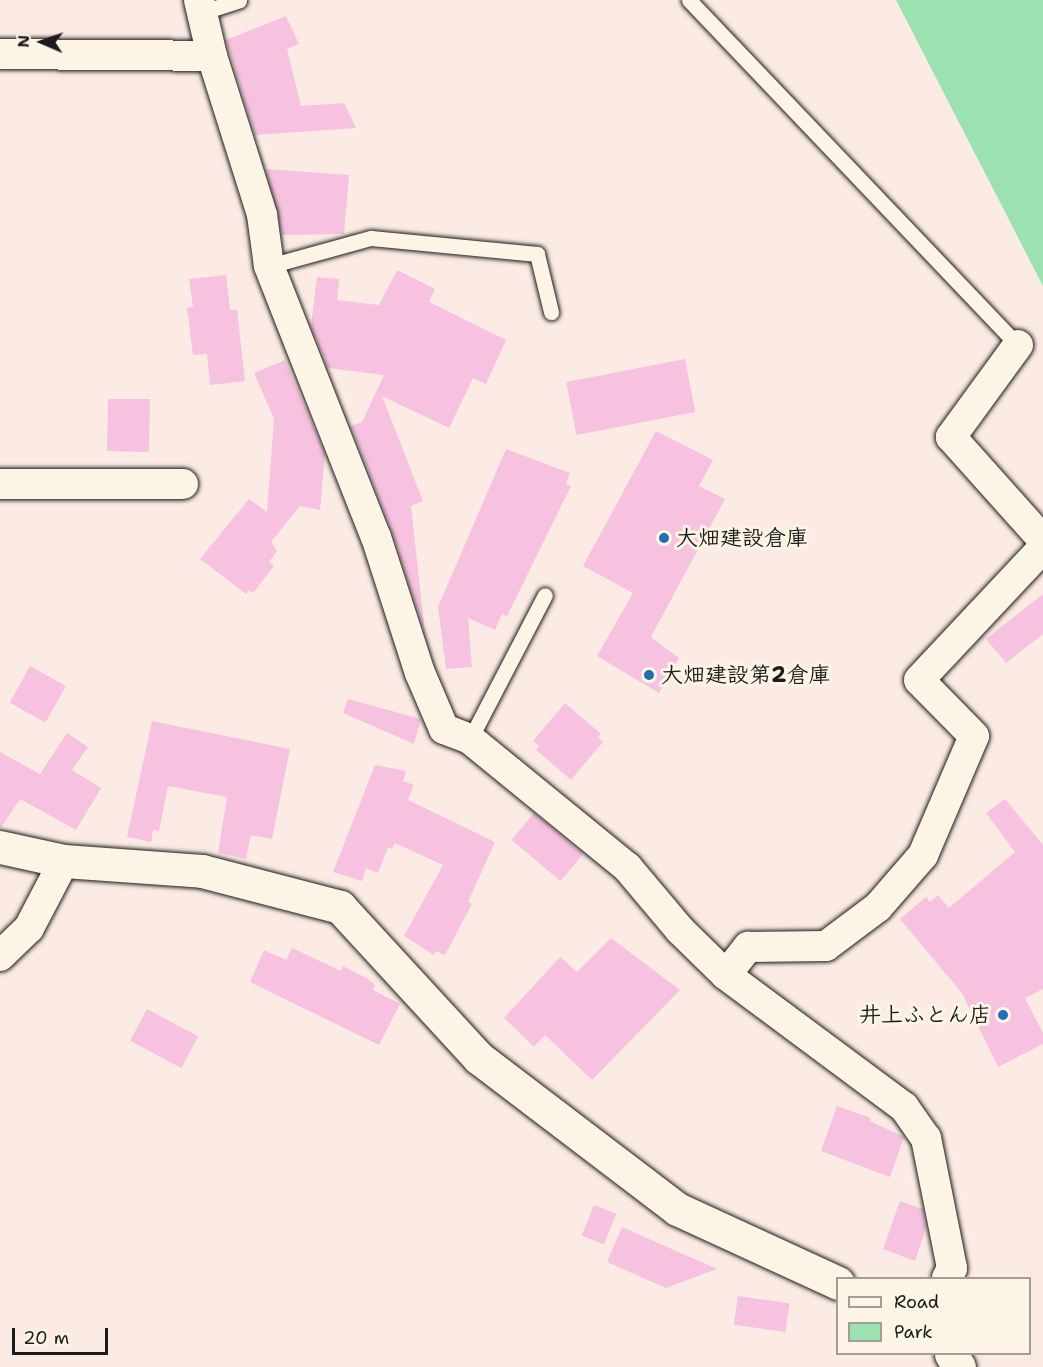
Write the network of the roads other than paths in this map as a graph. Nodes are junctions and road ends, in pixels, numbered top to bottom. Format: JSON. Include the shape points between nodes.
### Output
{"nodes":[{"id":1,"x":239,"y":0,"type":"edge"},
{"id":2,"x":689,"y":0,"type":"edge"},
{"id":3,"x":201,"y":6,"type":"edge"},
{"id":4,"x":0,"y":54,"type":"edge"},
{"id":5,"x":212,"y":56,"type":"junction"},
{"id":6,"x":269,"y":266,"type":"junction"},
{"id":7,"x":551,"y":312,"type":"dead end"},
{"id":8,"x":1018,"y":345,"type":"joint"},
{"id":9,"x":0,"y":484,"type":"edge"},
{"id":10,"x":183,"y":484,"type":"dead end"},
{"id":11,"x":1043,"y":540,"type":"edge"},
{"id":12,"x":1043,"y":548,"type":"edge"},
{"id":13,"x":545,"y":595,"type":"dead end"},
{"id":14,"x":470,"y":740,"type":"junction"},
{"id":15,"x":0,"y":847,"type":"edge"},
{"id":16,"x":64,"y":861,"type":"junction"},
{"id":17,"x":0,"y":956,"type":"edge"},
{"id":18,"x":726,"y":975,"type":"junction"},
{"id":19,"x":947,"y":1277,"type":"edge"},
{"id":20,"x":836,"y":1283,"type":"edge"}],
"edges":[{"from":1,"to":3,"type":"lane"},
{"from":2,"to":8,"type":"lane"},
{"from":3,"to":5,"type":"street"},
{"from":4,"to":5,"type":"street"},
{"from":5,"to":6,"type":"street","via":[[262,215]]},
{"from":6,"to":7,"type":"lane","via":[[371,238],[537,254]]},
{"from":6,"to":14,"type":"street","via":[[376,537],[424,682],[444,729]]},
{"from":8,"to":11,"type":"street","via":[[951,437]]},
{"from":9,"to":10,"type":"street"},
{"from":12,"to":18,"type":"street","via":[[918,680],[974,736],[923,855],[878,908],[826,946],[748,947]]},
{"from":13,"to":14,"type":"lane"},
{"from":14,"to":18,"type":"street","via":[[627,867],[680,930]]},
{"from":15,"to":16,"type":"street"},
{"from":16,"to":17,"type":"street","via":[[28,928]]},
{"from":16,"to":20,"type":"street","via":[[202,871],[340,907],[479,1058],[677,1209]]},
{"from":18,"to":19,"type":"street","via":[[904,1107],[926,1138],[952,1268]]}]}
